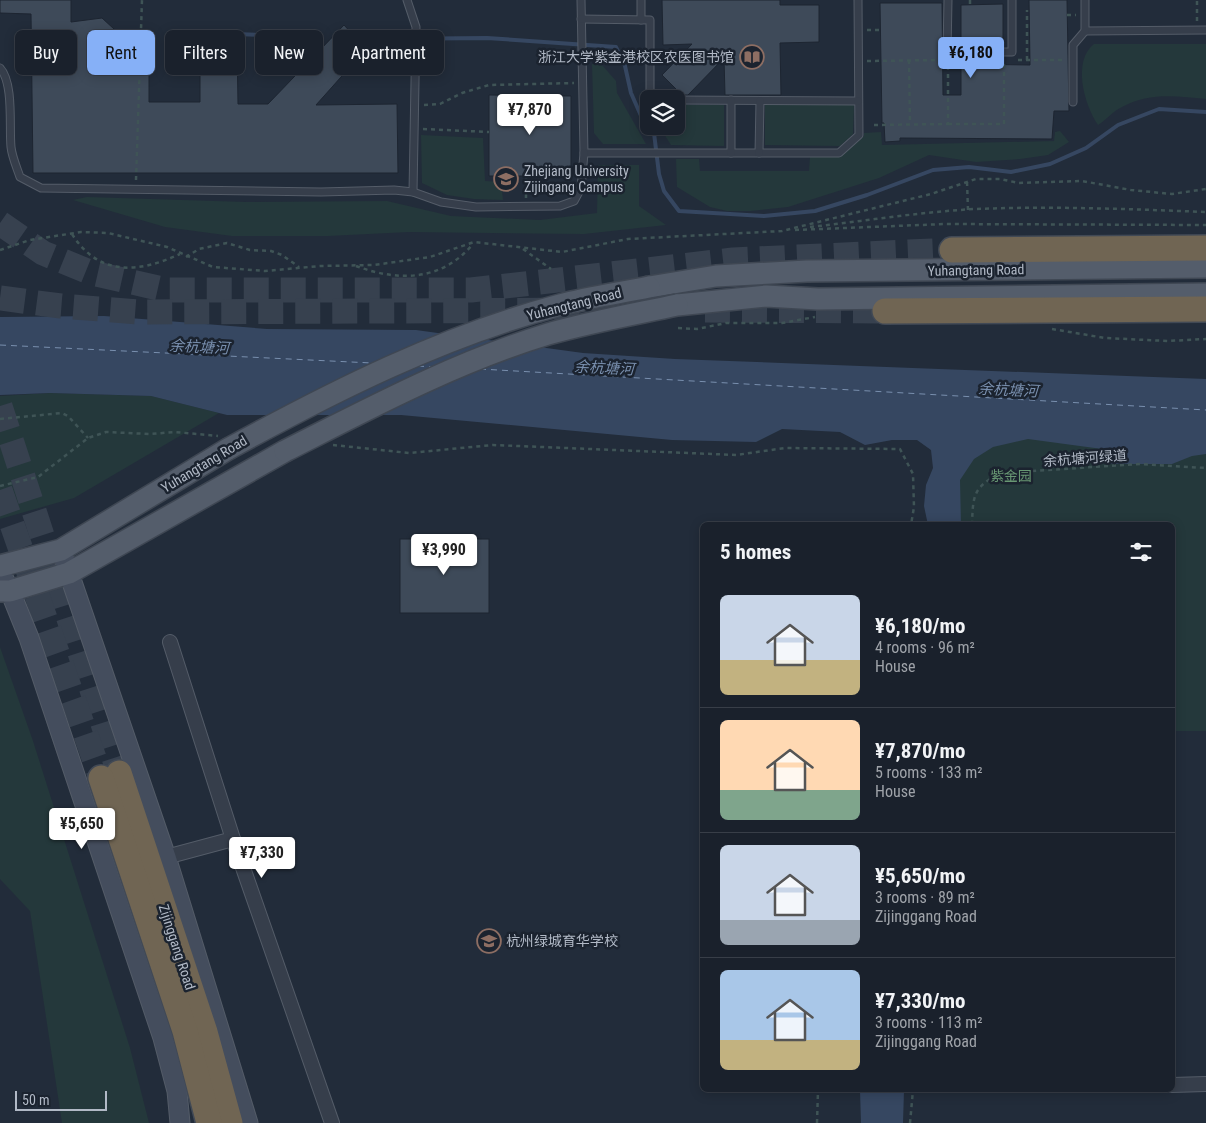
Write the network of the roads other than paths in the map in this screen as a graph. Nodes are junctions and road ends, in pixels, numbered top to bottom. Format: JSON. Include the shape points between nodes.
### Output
{"nodes":[{"id":1,"x":407,"y":0,"type":"edge"},
{"id":2,"x":581,"y":0,"type":"edge"},
{"id":3,"x":642,"y":0,"type":"edge"},
{"id":4,"x":858,"y":0,"type":"edge"},
{"id":5,"x":948,"y":0,"type":"edge"},
{"id":6,"x":1012,"y":0,"type":"edge"},
{"id":7,"x":1085,"y":0,"type":"edge"},
{"id":8,"x":581,"y":19,"type":"junction"},
{"id":9,"x":641,"y":20,"type":"junction"},
{"id":10,"x":1206,"y":30,"type":"edge"},
{"id":11,"x":1085,"y":31,"type":"junction"},
{"id":12,"x":0,"y":68,"type":"edge"},
{"id":13,"x":650,"y":90,"type":"edge"},
{"id":14,"x":685,"y":100,"type":"edge"},
{"id":15,"x":731,"y":100,"type":"junction"},
{"id":16,"x":760,"y":100,"type":"junction"},
{"id":17,"x":858,"y":101,"type":"junction"},
{"id":18,"x":1073,"y":102,"type":"dead end"},
{"id":19,"x":584,"y":153,"type":"junction"},
{"id":20,"x":731,"y":153,"type":"junction"},
{"id":21,"x":759,"y":153,"type":"junction"},
{"id":22,"x":413,"y":192,"type":"junction"},
{"id":23,"x":1206,"y":248,"type":"edge"},
{"id":24,"x":952,"y":250,"type":"tunnel mouth"},
{"id":25,"x":1206,"y":268,"type":"edge"},
{"id":26,"x":1206,"y":294,"type":"edge"},
{"id":27,"x":1206,"y":309,"type":"edge"},
{"id":28,"x":885,"y":311,"type":"tunnel mouth"},
{"id":29,"x":61,"y":550,"type":"junction"},
{"id":30,"x":0,"y":566,"type":"edge"},
{"id":31,"x":0,"y":572,"type":"edge"},
{"id":32,"x":69,"y":573,"type":"junction"},
{"id":33,"x":5,"y":591,"type":"edge"},
{"id":34,"x":170,"y":642,"type":"dead end"},
{"id":35,"x":233,"y":839,"type":"junction"},
{"id":36,"x":166,"y":857,"type":"junction"},
{"id":37,"x":1175,"y":1084,"type":"edge"},
{"id":38,"x":1206,"y":1084,"type":"edge"},
{"id":39,"x":200,"y":1086,"type":"junction"},
{"id":40,"x":180,"y":1123,"type":"edge"},
{"id":41,"x":201,"y":1123,"type":"edge"},
{"id":42,"x":209,"y":1123,"type":"edge"},
{"id":43,"x":230,"y":1123,"type":"edge"},
{"id":44,"x":248,"y":1123,"type":"edge"},
{"id":45,"x":332,"y":1123,"type":"edge"}],
"edges":[{"from":1,"to":22,"type":"lane","via":[[416,27]]},
{"from":2,"to":8,"type":"lane"},
{"from":3,"to":9,"type":"lane"},
{"from":4,"to":17,"type":"lane"},
{"from":5,"to":6,"type":"lane","via":[[947,52],[1012,52]]},
{"from":7,"to":11,"type":"lane"},
{"from":8,"to":9,"type":"lane"},
{"from":8,"to":19,"type":"lane"},
{"from":9,"to":13,"type":"lane","via":[[650,20]]},
{"from":10,"to":11,"type":"lane"},
{"from":11,"to":18,"type":"lane","via":[[1073,45]]},
{"from":12,"to":22,"type":"lane","via":[[5,73],[9,102],[11,150],[20,177],[40,188]]},
{"from":14,"to":15,"type":"lane"},
{"from":15,"to":16,"type":"lane"},
{"from":15,"to":20,"type":"lane"},
{"from":16,"to":17,"type":"lane"},
{"from":16,"to":21,"type":"lane"},
{"from":17,"to":21,"type":"lane","via":[[859,135],[840,153]]},
{"from":19,"to":20,"type":"lane"},
{"from":19,"to":22,"type":"lane","via":[[581,188],[574,201],[560,206],[476,207],[441,202]]},
{"from":20,"to":21,"type":"lane"},
{"from":23,"to":24,"type":"highway"},
{"from":25,"to":29,"type":"main road","name":"Yuhangtang Road","bridge":true,"via":[[807,271],[716,276],[561,304],[418,355],[226,443]]},
{"from":26,"to":32,"type":"main road","name":"Yuhangtang Road","bridge":true,"via":[[818,299],[766,296],[677,305],[548,334],[468,364],[369,408]]},
{"from":27,"to":28,"type":"highway"},
{"from":29,"to":30,"type":"main road","name":"Yuhangtang Road"},
{"from":29,"to":32,"type":"main road"},
{"from":31,"to":33,"type":"main road"},
{"from":32,"to":33,"type":"main road","name":"Yuhangtang Road"},
{"from":32,"to":36,"type":"main road"},
{"from":33,"to":40,"type":"main road","via":[[29,638],[163,1038],[177,1091]]},
{"from":34,"to":35,"type":"street"},
{"from":35,"to":36,"type":"street"},
{"from":35,"to":45,"type":"street"},
{"from":36,"to":44,"type":"main road"},
{"from":37,"to":38,"type":"street"},
{"from":39,"to":41,"type":"highway"},
{"from":39,"to":42,"type":"highway","name":"Zijinggang Road"},
{"from":39,"to":43,"type":"highway","name":"Zijinggang Road","via":[[110,776],[205,1032]]}]}
